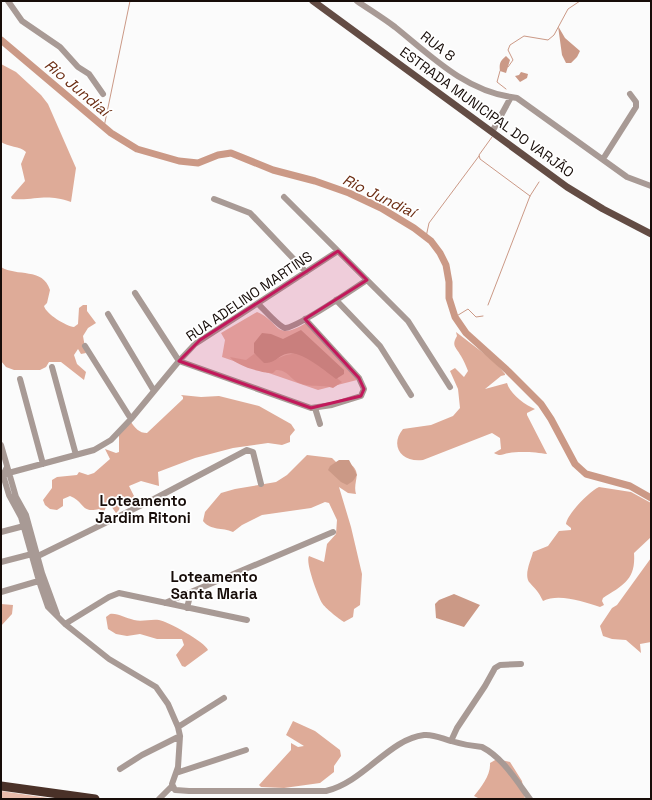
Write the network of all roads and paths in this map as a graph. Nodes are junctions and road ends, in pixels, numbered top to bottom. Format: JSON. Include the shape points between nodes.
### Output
{"nodes":[{"id":1,"x":8,"y":1,"type":"edge"},
{"id":2,"x":313,"y":1,"type":"edge"},
{"id":3,"x":357,"y":1,"type":"edge"},
{"id":4,"x":103,"y":94,"type":"dead end"},
{"id":5,"x":630,"y":94,"type":"dead end"},
{"id":6,"x":511,"y":97,"type":"junction"},
{"id":7,"x":492,"y":132,"type":"junction"},
{"id":8,"x":603,"y":159,"type":"junction"},
{"id":9,"x":651,"y":186,"type":"edge"},
{"id":10,"x":284,"y":197,"type":"dead end"},
{"id":11,"x":214,"y":199,"type":"dead end"},
{"id":12,"x":651,"y":234,"type":"edge"},
{"id":13,"x":338,"y":251,"type":"junction"},
{"id":14,"x":306,"y":272,"type":"junction"},
{"id":15,"x":367,"y":280,"type":"junction"},
{"id":16,"x":135,"y":293,"type":"dead end"},
{"id":17,"x":336,"y":300,"type":"junction"},
{"id":18,"x":258,"y":304,"type":"junction"},
{"id":19,"x":108,"y":314,"type":"dead end"},
{"id":20,"x":306,"y":319,"type":"junction"},
{"id":21,"x":85,"y":346,"type":"dead end"},
{"id":22,"x":179,"y":361,"type":"junction"},
{"id":23,"x":52,"y":367,"type":"dead end"},
{"id":24,"x":20,"y":379,"type":"dead end"},
{"id":25,"x":450,"y":386,"type":"dead end"},
{"id":26,"x":154,"y":391,"type":"junction"},
{"id":27,"x":410,"y":395,"type":"dead end"},
{"id":28,"x":316,"y":408,"type":"junction"},
{"id":29,"x":131,"y":419,"type":"junction"},
{"id":30,"x":320,"y":424,"type":"dead end"},
{"id":31,"x":1,"y":445,"type":"edge"},
{"id":32,"x":76,"y":455,"type":"junction"},
{"id":33,"x":43,"y":464,"type":"junction"},
{"id":34,"x":9,"y":470,"type":"junction"},
{"id":35,"x":2,"y":475,"type":"edge"},
{"id":36,"x":261,"y":484,"type":"dead end"},
{"id":37,"x":24,"y":526,"type":"junction"},
{"id":38,"x":1,"y":532,"type":"edge"},
{"id":39,"x":333,"y":532,"type":"dead end"},
{"id":40,"x":35,"y":555,"type":"junction"},
{"id":41,"x":1,"y":562,"type":"edge"},
{"id":42,"x":42,"y":580,"type":"junction"},
{"id":43,"x":1,"y":592,"type":"edge"},
{"id":44,"x":191,"y":592,"type":"junction"},
{"id":45,"x":164,"y":603,"type":"junction"},
{"id":46,"x":187,"y":608,"type":"junction"},
{"id":47,"x":247,"y":620,"type":"dead end"},
{"id":48,"x":65,"y":624,"type":"junction"},
{"id":49,"x":521,"y":664,"type":"dead end"},
{"id":50,"x":224,"y":698,"type":"dead end"},
{"id":51,"x":178,"y":727,"type":"junction"},
{"id":52,"x":180,"y":736,"type":"junction"},
{"id":53,"x":452,"y":741,"type":"junction"},
{"id":54,"x":246,"y":750,"type":"dead end"},
{"id":55,"x":120,"y":769,"type":"dead end"},
{"id":56,"x":176,"y":773,"type":"junction"},
{"id":57,"x":1,"y":786,"type":"edge"},
{"id":58,"x":172,"y":786,"type":"junction"},
{"id":59,"x":95,"y":799,"type":"edge"},
{"id":60,"x":159,"y":799,"type":"edge"},
{"id":61,"x":530,"y":799,"type":"edge"}],
"edges":[{"from":1,"to":4,"type":"street","via":[[22,21],[60,47],[78,67],[89,74]]},
{"from":2,"to":7,"type":"main road","name":"ESTRADA MUNICIPAL DO VARJÃO"},
{"from":3,"to":6,"type":"street","name":"RUA 8","via":[[455,74],[483,90]]},
{"from":5,"to":8,"type":"street","via":[[636,102],[636,107]]},
{"from":6,"to":7,"type":"street"},
{"from":6,"to":8,"type":"street","name":"RUA 8","via":[[526,103]]},
{"from":7,"to":12,"type":"main road","name":"ESTRADA MUNICIPAL DO VARJÃO","via":[[567,187]]},
{"from":8,"to":9,"type":"street","name":"RUA 8","via":[[627,177]]},
{"from":10,"to":13,"type":"street"},
{"from":11,"to":14,"type":"street","via":[[250,212]]},
{"from":13,"to":14,"type":"street","name":"RUA ADELINO MARTINS"},
{"from":13,"to":15,"type":"street"},
{"from":14,"to":18,"type":"street","name":"RUA ADELINO MARTINS"},
{"from":15,"to":17,"type":"street"},
{"from":15,"to":25,"type":"street","via":[[408,321]]},
{"from":16,"to":22,"type":"street"},
{"from":17,"to":20,"type":"street"},
{"from":17,"to":27,"type":"street","via":[[380,346]]},
{"from":18,"to":20,"type":"street","via":[[286,328]]},
{"from":18,"to":22,"type":"street","name":"RUA ADELINO MARTINS","via":[[200,340]]},
{"from":19,"to":26,"type":"street"},
{"from":20,"to":28,"type":"street","via":[[363,384],[363,393],[355,399]]},
{"from":21,"to":29,"type":"street"},
{"from":22,"to":26,"type":"street","name":"RUA ADELINO MARTINS"},
{"from":22,"to":28,"type":"street","via":[[301,405]]},
{"from":23,"to":32,"type":"street"},
{"from":24,"to":33,"type":"street"},
{"from":26,"to":29,"type":"street","name":"RUA ADELINO MARTINS"},
{"from":28,"to":30,"type":"street"},
{"from":29,"to":32,"type":"street","name":"RUA ADELINO MARTINS","via":[[111,440],[94,450]]},
{"from":31,"to":34,"type":"street"},
{"from":32,"to":33,"type":"street","name":"RUA ADELINO MARTINS"},
{"from":33,"to":34,"type":"street","name":"RUA ADELINO MARTINS"},
{"from":34,"to":35,"type":"street"},
{"from":34,"to":40,"type":"street","via":[[16,497],[26,516]]},
{"from":35,"to":37,"type":"street"},
{"from":36,"to":40,"type":"street","via":[[253,452],[247,450],[154,499]]},
{"from":37,"to":38,"type":"street"},
{"from":37,"to":40,"type":"street"},
{"from":39,"to":44,"type":"street"},
{"from":40,"to":41,"type":"street"},
{"from":40,"to":42,"type":"street"},
{"from":42,"to":43,"type":"street"},
{"from":42,"to":48,"type":"street","via":[[48,606]]},
{"from":44,"to":45,"type":"street"},
{"from":44,"to":46,"type":"street"},
{"from":45,"to":46,"type":"street"},
{"from":45,"to":48,"type":"street","via":[[115,594]]},
{"from":46,"to":47,"type":"street"},
{"from":48,"to":51,"type":"street","via":[[109,659],[156,687],[168,704]]},
{"from":49,"to":53,"type":"street","via":[[500,665],[495,668],[457,728]]},
{"from":50,"to":51,"type":"street"},
{"from":51,"to":52,"type":"street"},
{"from":52,"to":55,"type":"street","via":[[142,754]]},
{"from":52,"to":56,"type":"street"},
{"from":53,"to":58,"type":"street","via":[[430,735],[418,736],[391,750],[346,785],[326,791],[178,791]]},
{"from":53,"to":61,"type":"street","via":[[482,747],[488,751],[506,767]]},
{"from":54,"to":56,"type":"street"},
{"from":56,"to":58,"type":"street"},
{"from":57,"to":59,"type":"highway"},
{"from":58,"to":60,"type":"street"}]}
